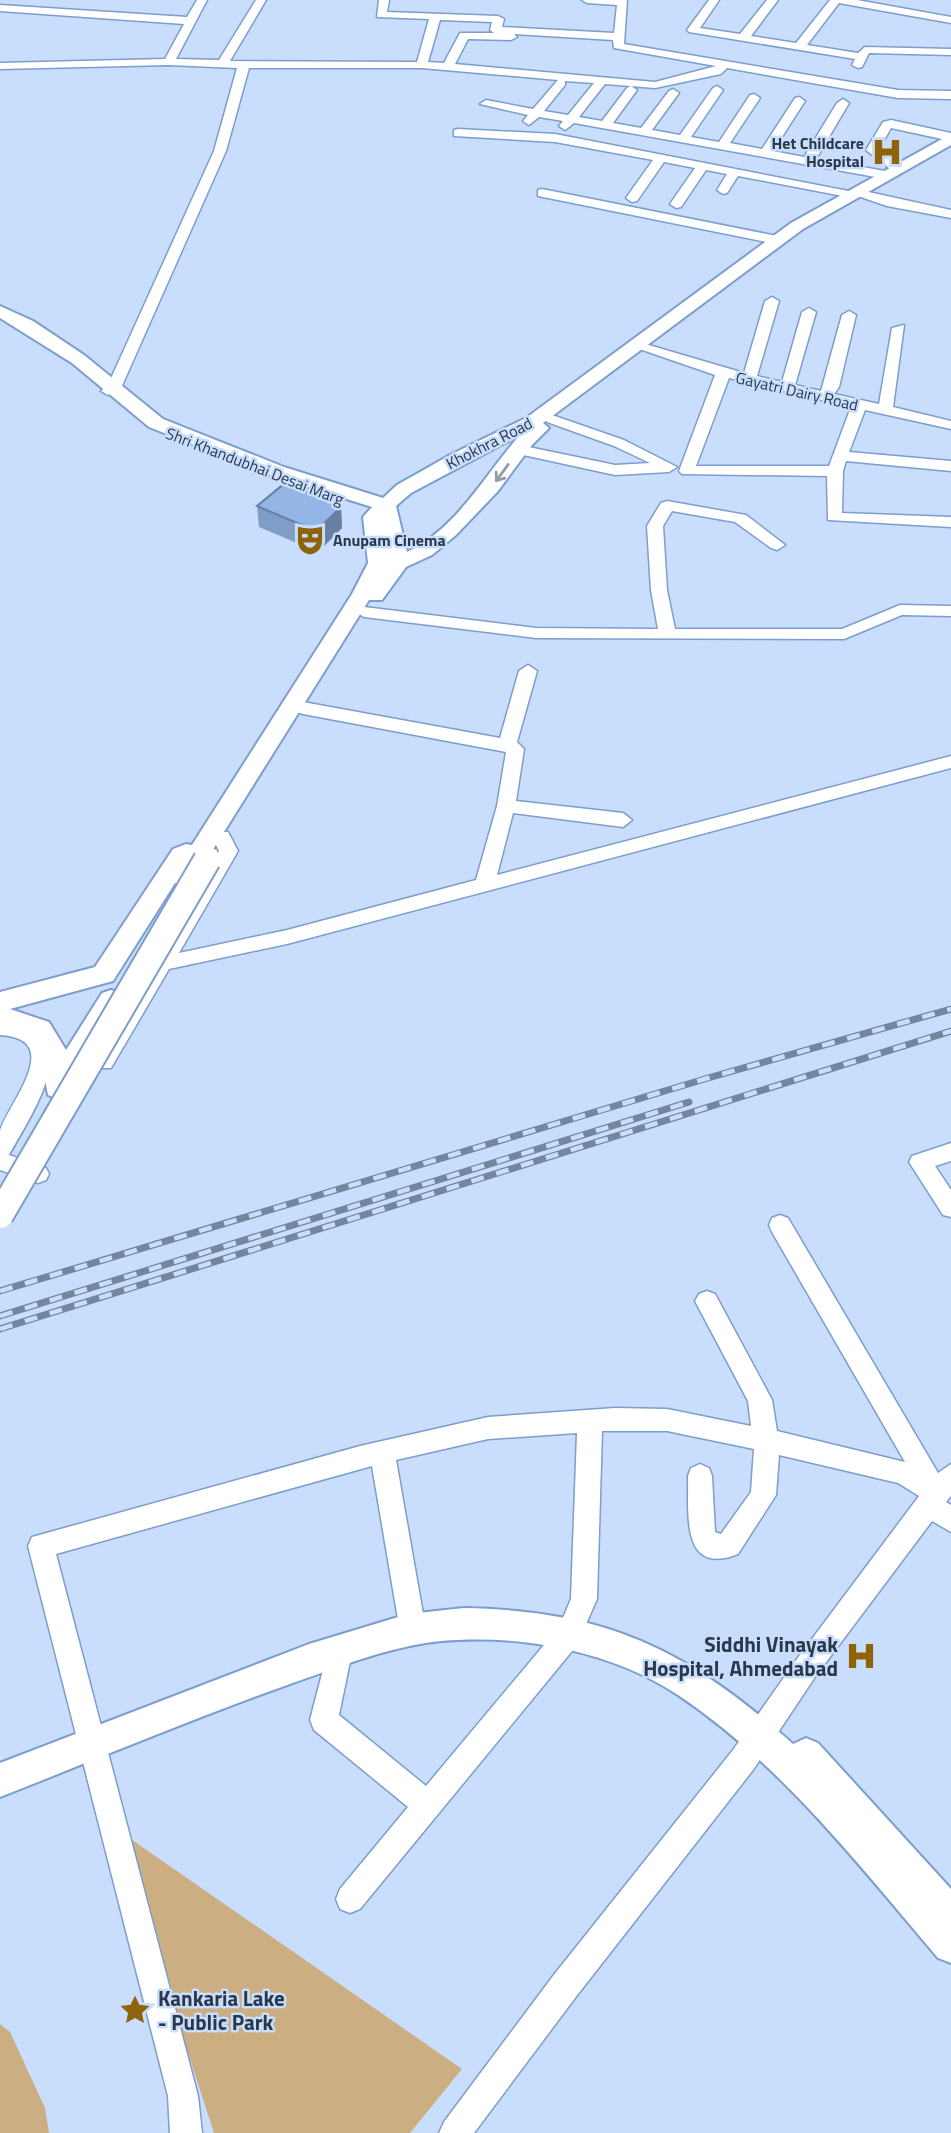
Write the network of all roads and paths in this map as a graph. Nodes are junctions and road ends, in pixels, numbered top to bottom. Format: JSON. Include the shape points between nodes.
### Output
{"nodes":[{"id":1,"x":202,"y":0,"type":"edge"},
{"id":2,"x":261,"y":0,"type":"edge"},
{"id":3,"x":384,"y":0,"type":"edge"},
{"id":4,"x":587,"y":0,"type":"edge"},
{"id":5,"x":714,"y":0,"type":"edge"},
{"id":6,"x":773,"y":0,"type":"edge"},
{"id":7,"x":837,"y":0,"type":"edge"},
{"id":8,"x":623,"y":1,"type":"edge"},
{"id":9,"x":423,"y":4,"type":"dead end"},
{"id":10,"x":0,"y":8,"type":"edge"},
{"id":11,"x":416,"y":16,"type":"junction"},
{"id":12,"x":435,"y":16,"type":"junction"},
{"id":13,"x":191,"y":20,"type":"junction"},
{"id":14,"x":951,"y":20,"type":"edge"},
{"id":15,"x":743,"y":38,"type":"junction"},
{"id":16,"x":618,"y":40,"type":"junction"},
{"id":17,"x":800,"y":46,"type":"junction"},
{"id":18,"x":951,"y":52,"type":"edge"},
{"id":19,"x":862,"y":57,"type":"junction"},
{"id":20,"x":169,"y":62,"type":"junction"},
{"id":21,"x":223,"y":63,"type":"junction"},
{"id":22,"x":244,"y":65,"type":"junction"},
{"id":23,"x":422,"y":65,"type":"junction"},
{"id":24,"x":723,"y":65,"type":"junction"},
{"id":25,"x":0,"y":66,"type":"edge"},
{"id":26,"x":447,"y":68,"type":"junction"},
{"id":27,"x":851,"y":79,"type":"dead end"},
{"id":28,"x":561,"y":83,"type":"dead end"},
{"id":29,"x":599,"y":84,"type":"dead end"},
{"id":30,"x":631,"y":90,"type":"dead end"},
{"id":31,"x":717,"y":90,"type":"dead end"},
{"id":32,"x":673,"y":93,"type":"dead end"},
{"id":33,"x":951,"y":95,"type":"edge"},
{"id":34,"x":754,"y":98,"type":"dead end"},
{"id":35,"x":799,"y":101,"type":"dead end"},
{"id":36,"x":843,"y":103,"type":"dead end"},
{"id":37,"x":486,"y":104,"type":"dead end"},
{"id":38,"x":536,"y":113,"type":"junction"},
{"id":39,"x":571,"y":119,"type":"junction"},
{"id":40,"x":887,"y":122,"type":"junction"},
{"id":41,"x":605,"y":125,"type":"junction"},
{"id":42,"x":523,"y":128,"type":"dead end"},
{"id":43,"x":644,"y":132,"type":"junction"},
{"id":44,"x":458,"y":133,"type":"dead end"},
{"id":45,"x":951,"y":137,"type":"edge"},
{"id":46,"x":555,"y":138,"type":"junction"},
{"id":47,"x":683,"y":139,"type":"junction"},
{"id":48,"x":722,"y":146,"type":"junction"},
{"id":49,"x":951,"y":148,"type":"edge"},
{"id":50,"x":546,"y":149,"type":"dead end"},
{"id":51,"x":862,"y":149,"type":"dead end"},
{"id":52,"x":765,"y":153,"type":"junction"},
{"id":53,"x":661,"y":158,"type":"junction"},
{"id":54,"x":808,"y":161,"type":"junction"},
{"id":55,"x":703,"y":166,"type":"junction"},
{"id":56,"x":735,"y":172,"type":"junction"},
{"id":57,"x":892,"y":172,"type":"junction"},
{"id":58,"x":723,"y":190,"type":"dead end"},
{"id":59,"x":542,"y":193,"type":"dead end"},
{"id":60,"x":858,"y":194,"type":"junction"},
{"id":61,"x":632,"y":198,"type":"dead end"},
{"id":62,"x":676,"y":204,"type":"dead end"},
{"id":63,"x":951,"y":214,"type":"edge"},
{"id":64,"x":777,"y":240,"type":"junction"},
{"id":65,"x":772,"y":301,"type":"dead end"},
{"id":66,"x":0,"y":311,"type":"edge"},
{"id":67,"x":809,"y":312,"type":"dead end"},
{"id":68,"x":849,"y":315,"type":"dead end"},
{"id":69,"x":0,"y":318,"type":"edge"},
{"id":70,"x":899,"y":328,"type":"dead end"},
{"id":71,"x":640,"y":347,"type":"junction"},
{"id":72,"x":723,"y":374,"type":"junction"},
{"id":73,"x":749,"y":380,"type":"junction"},
{"id":74,"x":786,"y":389,"type":"junction"},
{"id":75,"x":111,"y":390,"type":"junction"},
{"id":76,"x":824,"y":397,"type":"junction"},
{"id":77,"x":859,"y":405,"type":"junction"},
{"id":78,"x":885,"y":411,"type":"junction"},
{"id":79,"x":552,"y":418,"type":"junction"},
{"id":80,"x":951,"y":425,"type":"edge"},
{"id":81,"x":518,"y":442,"type":"junction"},
{"id":82,"x":837,"y":463,"type":"junction"},
{"id":83,"x":951,"y":466,"type":"edge"},
{"id":84,"x":668,"y":467,"type":"junction"},
{"id":85,"x":687,"y":471,"type":"junction"},
{"id":86,"x":404,"y":489,"type":"junction"},
{"id":87,"x":351,"y":494,"type":"junction"},
{"id":88,"x":380,"y":511,"type":"junction"},
{"id":89,"x":951,"y":522,"type":"edge"},
{"id":90,"x":777,"y":545,"type":"dead end"},
{"id":91,"x":389,"y":563,"type":"junction"},
{"id":92,"x":951,"y":611,"type":"edge"},
{"id":93,"x":365,"y":612,"type":"junction"},
{"id":94,"x":668,"y":634,"type":"junction"},
{"id":95,"x":528,"y":671,"type":"dead end"},
{"id":96,"x":303,"y":708,"type":"junction"},
{"id":97,"x":507,"y":745,"type":"junction"},
{"id":98,"x":951,"y":762,"type":"edge"},
{"id":99,"x":506,"y":806,"type":"junction"},
{"id":100,"x":623,"y":820,"type":"dead end"},
{"id":101,"x":212,"y":843,"type":"junction"},
{"id":102,"x":485,"y":884,"type":"junction"},
{"id":103,"x":170,"y":962,"type":"dead end"},
{"id":104,"x":0,"y":1002,"type":"edge"},
{"id":105,"x":0,"y":1018,"type":"edge"},
{"id":106,"x":0,"y":1027,"type":"edge"},
{"id":107,"x":57,"y":1088,"type":"junction"},
{"id":108,"x":0,"y":1150,"type":"edge"},
{"id":109,"x":951,"y":1152,"type":"edge"},
{"id":110,"x":0,"y":1161,"type":"edge"},
{"id":111,"x":0,"y":1179,"type":"edge"},
{"id":112,"x":951,"y":1208,"type":"edge"},
{"id":113,"x":0,"y":1215,"type":"edge"},
{"id":114,"x":780,"y":1225,"type":"dead end"},
{"id":115,"x":707,"y":1301,"type":"dead end"},
{"id":116,"x":590,"y":1420,"type":"junction"},
{"id":117,"x":765,"y":1440,"type":"junction"},
{"id":118,"x":382,"y":1452,"type":"junction"},
{"id":119,"x":701,"y":1476,"type":"dead end"},
{"id":120,"x":938,"y":1491,"type":"edge"},
{"id":121,"x":951,"y":1520,"type":"edge"},
{"id":122,"x":411,"y":1622,"type":"junction"},
{"id":123,"x":573,"y":1628,"type":"junction"},
{"id":124,"x":339,"y":1651,"type":"junction"},
{"id":125,"x":765,"y":1730,"type":"junction"},
{"id":126,"x":90,"y":1736,"type":"junction"},
{"id":127,"x":0,"y":1762,"type":"edge"},
{"id":128,"x":0,"y":1780,"type":"edge"},
{"id":129,"x":428,"y":1806,"type":"junction"},
{"id":130,"x":350,"y":1899,"type":"dead end"},
{"id":131,"x":951,"y":1916,"type":"edge"},
{"id":132,"x":951,"y":1945,"type":"edge"},
{"id":133,"x":186,"y":2133,"type":"edge"},
{"id":134,"x":455,"y":2133,"type":"edge"}],
"edges":[{"from":1,"to":13,"type":"street"},
{"from":2,"to":21,"type":"street"},
{"from":3,"to":11,"type":"street","via":[[380,15]]},
{"from":4,"to":8,"type":"street"},
{"from":5,"to":15,"type":"street","via":[[693,30]]},
{"from":6,"to":15,"type":"street"},
{"from":7,"to":14,"type":"street"},
{"from":7,"to":17,"type":"street"},
{"from":8,"to":16,"type":"street"},
{"from":9,"to":11,"type":"street"},
{"from":10,"to":13,"type":"street"},
{"from":11,"to":12,"type":"street"},
{"from":12,"to":16,"type":"street","via":[[469,13],[498,19],[496,30]]},
{"from":12,"to":23,"type":"street"},
{"from":13,"to":20,"type":"street"},
{"from":15,"to":17,"type":"street"},
{"from":16,"to":24,"type":"street"},
{"from":16,"to":26,"type":"street","via":[[464,34]]},
{"from":17,"to":19,"type":"street"},
{"from":18,"to":19,"type":"street","via":[[865,50]]},
{"from":19,"to":27,"type":"street"},
{"from":20,"to":21,"type":"street"},
{"from":20,"to":25,"type":"street"},
{"from":21,"to":22,"type":"street"},
{"from":22,"to":23,"type":"street"},
{"from":22,"to":75,"type":"street","via":[[220,151]]},
{"from":23,"to":26,"type":"street"},
{"from":24,"to":26,"type":"street","via":[[717,72],[655,85]]},
{"from":24,"to":33,"type":"street","via":[[898,94]]},
{"from":28,"to":38,"type":"street"},
{"from":29,"to":39,"type":"street"},
{"from":30,"to":41,"type":"street"},
{"from":31,"to":47,"type":"street"},
{"from":32,"to":43,"type":"street"},
{"from":34,"to":48,"type":"street"},
{"from":35,"to":52,"type":"street"},
{"from":36,"to":54,"type":"street"},
{"from":37,"to":38,"type":"street","via":[[511,97]]},
{"from":38,"to":39,"type":"street"},
{"from":38,"to":42,"type":"street"},
{"from":39,"to":41,"type":"street"},
{"from":39,"to":46,"type":"street"},
{"from":40,"to":45,"type":"street"},
{"from":40,"to":51,"type":"street"},
{"from":40,"to":57,"type":"street","via":[[872,150]]},
{"from":41,"to":43,"type":"street"},
{"from":43,"to":47,"type":"street"},
{"from":44,"to":46,"type":"street"},
{"from":45,"to":57,"type":"main road","name":"Khokhra Road"},
{"from":46,"to":50,"type":"street"},
{"from":46,"to":53,"type":"street"},
{"from":47,"to":48,"type":"street"},
{"from":48,"to":52,"type":"street"},
{"from":49,"to":60,"type":"main road","name":"Khokhra Road"},
{"from":52,"to":54,"type":"street"},
{"from":53,"to":55,"type":"street"},
{"from":53,"to":61,"type":"street"},
{"from":54,"to":57,"type":"street"},
{"from":55,"to":56,"type":"street"},
{"from":55,"to":62,"type":"street"},
{"from":56,"to":58,"type":"street"},
{"from":56,"to":60,"type":"street"},
{"from":57,"to":60,"type":"main road","name":"Khokhra Road"},
{"from":59,"to":64,"type":"street"},
{"from":60,"to":63,"type":"street"},
{"from":60,"to":64,"type":"main road","name":"Khokhra Road"},
{"from":60,"to":71,"type":"main road","name":"Khokhra Road"},
{"from":64,"to":71,"type":"main road","name":"Khokhra Road"},
{"from":65,"to":73,"type":"street"},
{"from":66,"to":75,"type":"main road","name":"Shri Khandubhai Desai Marg","via":[[78,359]]},
{"from":67,"to":74,"type":"street"},
{"from":68,"to":76,"type":"street","via":[[832,387]]},
{"from":69,"to":75,"type":"main road","name":"Shri Khandubhai Desai Marg"},
{"from":70,"to":78,"type":"street"},
{"from":71,"to":72,"type":"street","name":"Gayatri Dairy Road"},
{"from":71,"to":79,"type":"main road","name":"Khokhra Road"},
{"from":71,"to":81,"type":"main road","name":"Khokhra Road"},
{"from":72,"to":73,"type":"street","name":"Gayatri Dairy Road"},
{"from":72,"to":85,"type":"street"},
{"from":73,"to":74,"type":"street","name":"Gayatri Dairy Road"},
{"from":74,"to":76,"type":"street","name":"Gayatri Dairy Road"},
{"from":75,"to":87,"type":"main road","name":"Shri Khandubhai Desai Marg","via":[[156,423],[277,471]]},
{"from":75,"to":88,"type":"main road","name":"Shri Khandubhai Desai Marg","via":[[151,426],[266,473]]},
{"from":76,"to":77,"type":"street","name":"Gayatri Dairy Road"},
{"from":77,"to":78,"type":"street","name":"Gayatri Dairy Road"},
{"from":77,"to":82,"type":"street"},
{"from":78,"to":80,"type":"street","name":"Gayatri Dairy Road"},
{"from":79,"to":81,"type":"main road","name":"Khokhra Road"},
{"from":79,"to":84,"type":"street"},
{"from":81,"to":84,"type":"street","via":[[627,471]]},
{"from":81,"to":86,"type":"main road","name":"Khokhra Road","via":[[457,459]]},
{"from":81,"to":91,"type":"main road","name":"Khokhra Road","one_way":true,"via":[[491,487],[449,531],[425,551]]},
{"from":82,"to":83,"type":"street"},
{"from":82,"to":85,"type":"street"},
{"from":82,"to":89,"type":"street","via":[[834,517]]},
{"from":84,"to":85,"type":"street"},
{"from":86,"to":87,"type":"main road","name":"Shri Khandubhai Desai Marg"},
{"from":86,"to":88,"type":"main road","name":"Khokhra Road"},
{"from":87,"to":88,"type":"main road","name":"Shri Khandubhai Desai Marg"},
{"from":88,"to":91,"type":"main road"},
{"from":90,"to":94,"type":"street","via":[[740,518],[667,506],[655,526],[659,590]]},
{"from":91,"to":93,"type":"main road","name":"Khokhra Road"},
{"from":91,"to":101,"type":"main road","via":[[362,594]]},
{"from":92,"to":94,"type":"street","via":[[900,610],[844,634]]},
{"from":93,"to":94,"type":"street","via":[[536,633]]},
{"from":93,"to":96,"type":"main road","name":"Khokhra Road"},
{"from":95,"to":97,"type":"street"},
{"from":96,"to":97,"type":"street"},
{"from":96,"to":101,"type":"main road","name":"Khokhra Road"},
{"from":97,"to":99,"type":"street","via":[[515,749],[516,756]]},
{"from":98,"to":102,"type":"street"},
{"from":99,"to":100,"type":"street"},
{"from":99,"to":102,"type":"street"},
{"from":101,"to":104,"type":"main road","via":[[181,855],[104,974]]},
{"from":101,"to":107,"type":"main road"},
{"from":101,"to":110,"type":"street","via":[[229,851],[38,1175]]},
{"from":101,"to":113,"type":"main road","bridge":true},
{"from":102,"to":103,"type":"street","via":[[287,937]]},
{"from":105,"to":107,"type":"main road","via":[[27,1023],[50,1039],[58,1064]]},
{"from":106,"to":108,"type":"street","via":[[23,1031],[43,1053],[42,1070]]},
{"from":107,"to":111,"type":"main road"},
{"from":109,"to":112,"type":"street","via":[[920,1162]]},
{"from":114,"to":120,"type":"street"},
{"from":115,"to":117,"type":"street","via":[[760,1400]]},
{"from":116,"to":117,"type":"street","via":[[667,1420]]},
{"from":116,"to":118,"type":"street","via":[[488,1428]]},
{"from":116,"to":123,"type":"street","via":[[584,1600]]},
{"from":117,"to":119,"type":"street","via":[[763,1495],[729,1545],[721,1548],[708,1544],[702,1536]]},
{"from":117,"to":120,"type":"street","via":[[902,1473]]},
{"from":118,"to":122,"type":"street"},
{"from":118,"to":126,"type":"street","via":[[41,1546]]},
{"from":120,"to":121,"type":"street"},
{"from":120,"to":125,"type":"street"},
{"from":122,"to":123,"type":"main road"},
{"from":122,"to":124,"type":"main road"},
{"from":122,"to":126,"type":"main road","via":[[253,1664]]},
{"from":123,"to":125,"type":"main road","via":[[643,1657]]},
{"from":123,"to":129,"type":"street"},
{"from":124,"to":126,"type":"main road"},
{"from":124,"to":129,"type":"street","via":[[324,1720]]},
{"from":125,"to":131,"type":"main road","via":[[814,1762]]},
{"from":125,"to":132,"type":"main road"},
{"from":125,"to":134,"type":"street"},
{"from":126,"to":127,"type":"main road"},
{"from":126,"to":128,"type":"main road"},
{"from":126,"to":133,"type":"street","via":[[183,2096]]},
{"from":129,"to":130,"type":"street"}]}
